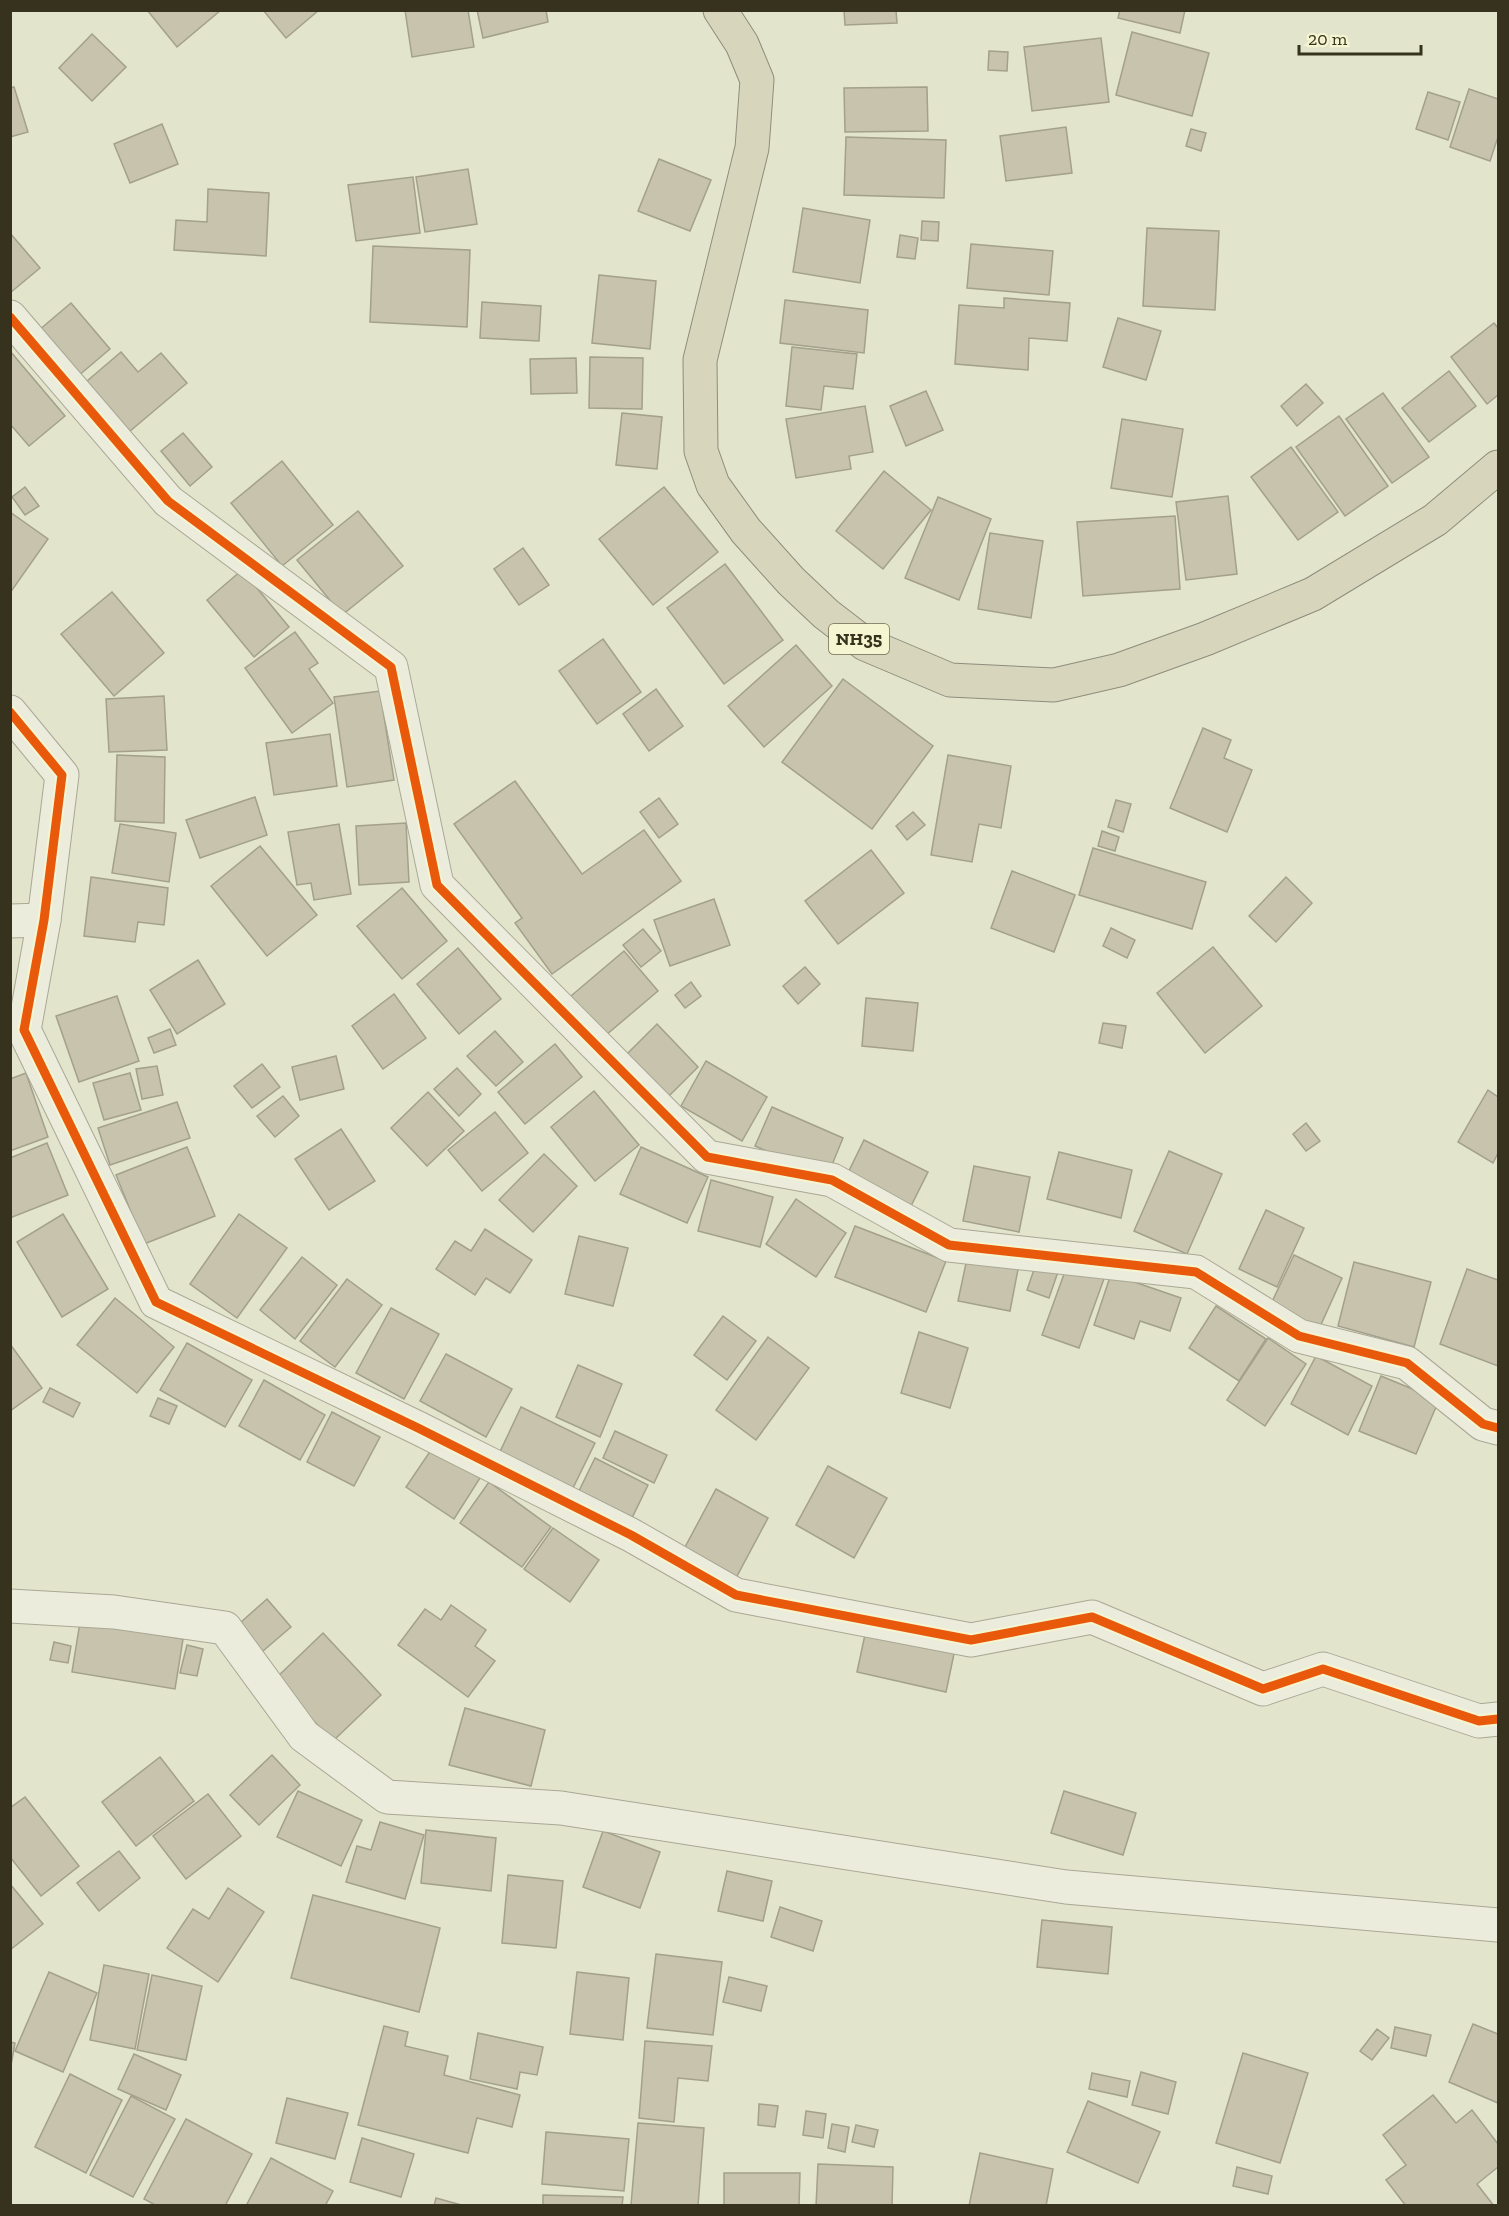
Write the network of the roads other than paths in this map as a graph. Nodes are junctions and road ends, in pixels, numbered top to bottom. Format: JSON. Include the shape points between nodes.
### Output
{"nodes":[{"id":1,"x":720,"y":10,"type":"edge"},
{"id":2,"x":10,"y":317,"type":"edge"},
{"id":3,"x":1498,"y":467,"type":"edge"},
{"id":4,"x":10,"y":712,"type":"edge"},
{"id":5,"x":44,"y":920,"type":"junction"},
{"id":6,"x":10,"y":921,"type":"edge"},
{"id":7,"x":1498,"y":1428,"type":"edge"},
{"id":8,"x":10,"y":1606,"type":"edge"},
{"id":9,"x":1498,"y":1719,"type":"edge"},
{"id":10,"x":1498,"y":1924,"type":"edge"}],
"edges":[{"from":1,"to":3,"type":"highway","number":"NH35","via":[[742,45],[757,80],[752,148],[700,360],[701,451],[713,485],[746,531],[791,581],[865,644],[950,680],[1054,685],[1119,670],[1313,594],[1435,520]]},
{"from":2,"to":7,"type":"street","via":[[168,501],[391,667],[437,885],[707,1157],[832,1180],[949,1245],[1196,1272],[1299,1336],[1407,1363],[1483,1424]]},
{"from":4,"to":5,"type":"street","via":[[62,775]]},
{"from":5,"to":6,"type":"street"},
{"from":5,"to":9,"type":"street","via":[[24,1030],[156,1302],[556,1497],[736,1595],[971,1640],[1092,1617],[1263,1689],[1323,1669],[1479,1721]]},
{"from":8,"to":10,"type":"street","via":[[114,1612],[225,1628],[304,1736],[387,1797],[561,1808],[1066,1887]]}]}
